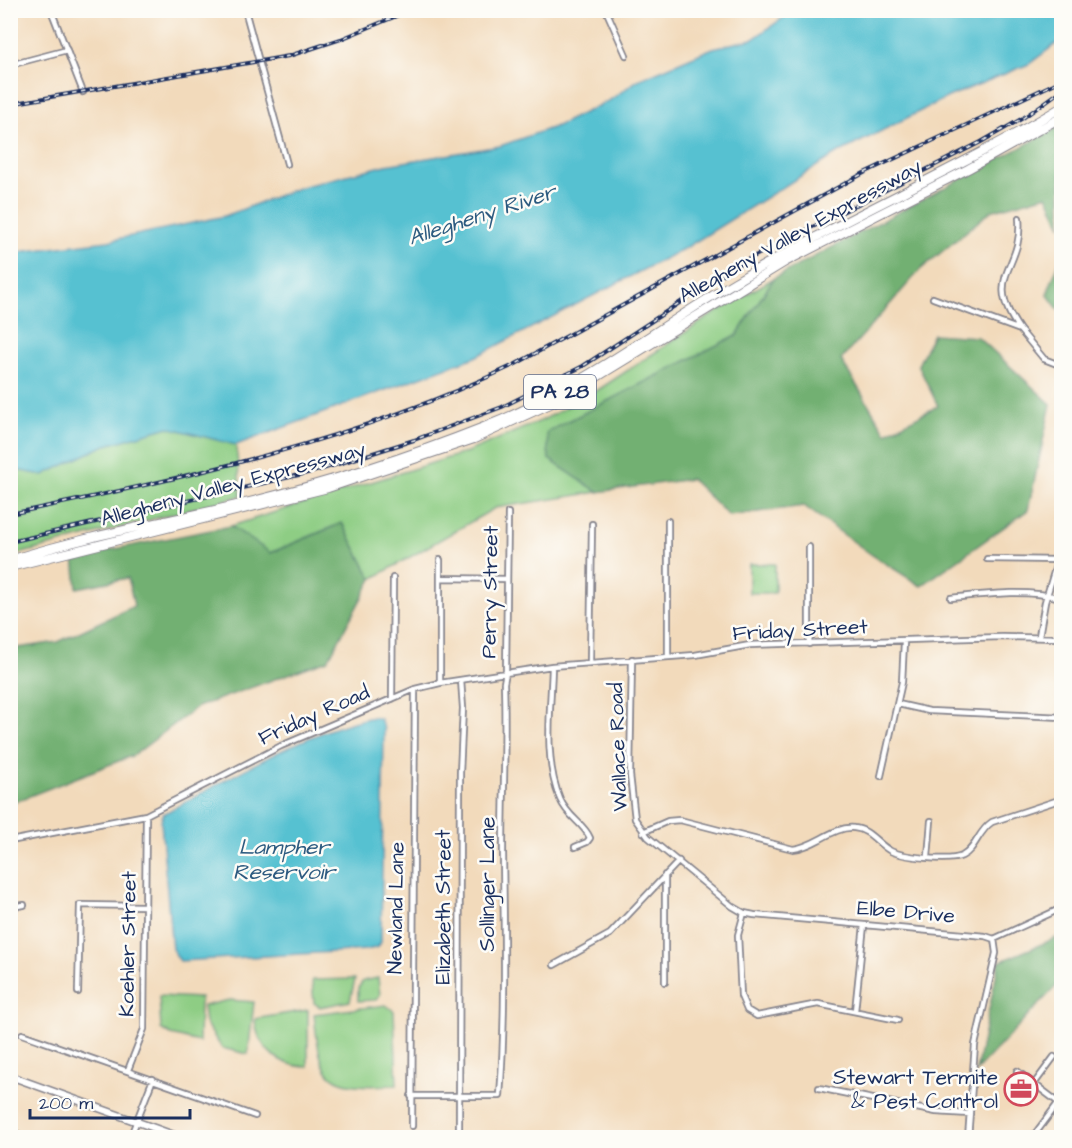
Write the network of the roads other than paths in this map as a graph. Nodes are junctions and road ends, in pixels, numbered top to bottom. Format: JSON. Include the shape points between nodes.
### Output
{"nodes":[{"id":1,"x":51,"y":10,"type":"edge"},
{"id":2,"x":245,"y":10,"type":"edge"},
{"id":3,"x":606,"y":10,"type":"edge"},
{"id":4,"x":67,"y":50,"type":"junction"},
{"id":5,"x":626,"y":55,"type":"dead end"},
{"id":6,"x":10,"y":65,"type":"edge"},
{"id":7,"x":83,"y":92,"type":"dead end"},
{"id":8,"x":1062,"y":107,"type":"edge"},
{"id":9,"x":1062,"y":117,"type":"edge"},
{"id":10,"x":1062,"y":122,"type":"edge"},
{"id":11,"x":1030,"y":136,"type":"junction"},
{"id":12,"x":287,"y":164,"type":"dead end"},
{"id":13,"x":1019,"y":218,"type":"dead end"},
{"id":14,"x":933,"y":298,"type":"dead end"},
{"id":15,"x":1020,"y":330,"type":"junction"},
{"id":16,"x":1062,"y":366,"type":"edge"},
{"id":17,"x":508,"y":513,"type":"dead end"},
{"id":18,"x":668,"y":520,"type":"dead end"},
{"id":19,"x":592,"y":524,"type":"dead end"},
{"id":20,"x":1062,"y":546,"type":"edge"},
{"id":21,"x":808,"y":547,"type":"dead end"},
{"id":22,"x":987,"y":559,"type":"dead end"},
{"id":23,"x":10,"y":560,"type":"edge"},
{"id":24,"x":1058,"y":560,"type":"junction"},
{"id":25,"x":440,"y":561,"type":"dead end"},
{"id":26,"x":10,"y":567,"type":"edge"},
{"id":27,"x":393,"y":578,"type":"dead end"},
{"id":28,"x":441,"y":578,"type":"junction"},
{"id":29,"x":507,"y":579,"type":"junction"},
{"id":30,"x":1047,"y":595,"type":"junction"},
{"id":31,"x":951,"y":598,"type":"dead end"},
{"id":32,"x":1062,"y":598,"type":"edge"},
{"id":33,"x":1039,"y":636,"type":"junction"},
{"id":34,"x":1062,"y":638,"type":"edge"},
{"id":35,"x":904,"y":642,"type":"junction"},
{"id":36,"x":809,"y":644,"type":"junction"},
{"id":37,"x":668,"y":657,"type":"junction"},
{"id":38,"x":632,"y":659,"type":"junction"},
{"id":39,"x":590,"y":662,"type":"junction"},
{"id":40,"x":552,"y":666,"type":"junction"},
{"id":41,"x":506,"y":672,"type":"junction"},
{"id":42,"x":461,"y":680,"type":"junction"},
{"id":43,"x":440,"y":683,"type":"junction"},
{"id":44,"x":415,"y":689,"type":"junction"},
{"id":45,"x":392,"y":699,"type":"junction"},
{"id":46,"x":898,"y":704,"type":"junction"},
{"id":47,"x":1062,"y":717,"type":"edge"},
{"id":48,"x":881,"y":776,"type":"dead end"},
{"id":49,"x":1062,"y":799,"type":"edge"},
{"id":50,"x":146,"y":815,"type":"junction"},
{"id":51,"x":931,"y":820,"type":"dead end"},
{"id":52,"x":643,"y":832,"type":"junction"},
{"id":53,"x":10,"y":841,"type":"edge"},
{"id":54,"x":575,"y":848,"type":"dead end"},
{"id":55,"x":928,"y":857,"type":"junction"},
{"id":56,"x":680,"y":861,"type":"junction"},
{"id":57,"x":665,"y":875,"type":"junction"},
{"id":58,"x":24,"y":905,"type":"dead end"},
{"id":59,"x":145,"y":906,"type":"junction"},
{"id":60,"x":10,"y":907,"type":"edge"},
{"id":61,"x":1062,"y":908,"type":"edge"},
{"id":62,"x":744,"y":913,"type":"junction"},
{"id":63,"x":864,"y":925,"type":"junction"},
{"id":64,"x":994,"y":939,"type":"junction"},
{"id":65,"x":554,"y":965,"type":"dead end"},
{"id":66,"x":665,"y":982,"type":"dead end"},
{"id":67,"x":78,"y":992,"type":"dead end"},
{"id":68,"x":855,"y":1011,"type":"junction"},
{"id":69,"x":898,"y":1020,"type":"dead end"},
{"id":70,"x":22,"y":1034,"type":"dead end"},
{"id":71,"x":1054,"y":1058,"type":"dead end"},
{"id":72,"x":129,"y":1070,"type":"junction"},
{"id":73,"x":1017,"y":1071,"type":"dead end"},
{"id":74,"x":10,"y":1076,"type":"edge"},
{"id":75,"x":153,"y":1079,"type":"junction"},
{"id":76,"x":1034,"y":1084,"type":"junction"},
{"id":77,"x":819,"y":1088,"type":"dead end"},
{"id":78,"x":411,"y":1096,"type":"junction"},
{"id":79,"x":458,"y":1096,"type":"junction"},
{"id":80,"x":1060,"y":1102,"type":"edge"},
{"id":81,"x":970,"y":1114,"type":"junction"},
{"id":82,"x":255,"y":1116,"type":"dead end"},
{"id":83,"x":137,"y":1121,"type":"junction"},
{"id":84,"x":412,"y":1126,"type":"dead end"},
{"id":85,"x":10,"y":1131,"type":"edge"},
{"id":86,"x":459,"y":1134,"type":"dead end"},
{"id":87,"x":27,"y":1137,"type":"edge"},
{"id":88,"x":130,"y":1137,"type":"edge"},
{"id":89,"x":182,"y":1137,"type":"edge"},
{"id":90,"x":792,"y":1137,"type":"edge"},
{"id":91,"x":798,"y":1137,"type":"edge"},
{"id":92,"x":968,"y":1137,"type":"edge"},
{"id":93,"x":1032,"y":1137,"type":"edge"}],
"edges":[{"from":1,"to":4,"type":"street"},
{"from":2,"to":12,"type":"street"},
{"from":3,"to":5,"type":"street"},
{"from":4,"to":6,"type":"street"},
{"from":4,"to":7,"type":"street"},
{"from":8,"to":23,"type":"highway","name":"Allegheny Valley Expressway","number":"PA 28","via":[[999,145],[735,282],[597,372],[517,413],[321,483]]},
{"from":9,"to":11,"type":"highway","name":"Allegheny Valley Expressway","number":"PA 28"},
{"from":10,"to":11,"type":"highway"},
{"from":11,"to":26,"type":"highway","name":"Allegheny Valley Expressway","number":"PA 28","via":[[785,262],[561,399],[474,439],[328,488]]},
{"from":13,"to":15,"type":"street","via":[[1017,250],[1002,286],[1004,302]]},
{"from":14,"to":15,"type":"street"},
{"from":15,"to":16,"type":"street","via":[[1044,358]]},
{"from":17,"to":29,"type":"street","name":"Perry Street"},
{"from":18,"to":37,"type":"street"},
{"from":19,"to":39,"type":"street"},
{"from":20,"to":24,"type":"street"},
{"from":21,"to":36,"type":"street"},
{"from":22,"to":24,"type":"street"},
{"from":24,"to":30,"type":"street"},
{"from":25,"to":28,"type":"street"},
{"from":27,"to":45,"type":"street"},
{"from":28,"to":29,"type":"street"},
{"from":28,"to":43,"type":"street"},
{"from":29,"to":41,"type":"street","name":"Perry Street"},
{"from":30,"to":31,"type":"street","via":[[994,592]]},
{"from":30,"to":32,"type":"street"},
{"from":30,"to":33,"type":"street"},
{"from":33,"to":34,"type":"street","name":"Friday Street"},
{"from":33,"to":35,"type":"street","name":"Friday Street"},
{"from":35,"to":36,"type":"street","name":"Friday Street"},
{"from":35,"to":46,"type":"street"},
{"from":36,"to":37,"type":"street","name":"Friday Street","via":[[750,645]]},
{"from":37,"to":38,"type":"street","name":"Friday Street"},
{"from":38,"to":39,"type":"street","name":"Friday Street"},
{"from":38,"to":52,"type":"street","name":"Wallace Road","via":[[630,775],[635,819]]},
{"from":39,"to":40,"type":"street","name":"Friday Street"},
{"from":40,"to":41,"type":"street","name":"Friday Street"},
{"from":40,"to":54,"type":"street","via":[[550,766],[568,814],[586,829],[590,838]]},
{"from":41,"to":42,"type":"street","name":"Friday Road"},
{"from":41,"to":79,"type":"street","name":"Sollinger Lane","via":[[504,1042],[500,1096]]},
{"from":42,"to":43,"type":"street","name":"Friday Road"},
{"from":42,"to":79,"type":"street","name":"Elizabeth Street"},
{"from":43,"to":44,"type":"street","name":"Friday Road"},
{"from":44,"to":45,"type":"street","name":"Friday Road"},
{"from":44,"to":78,"type":"street","name":"Newland Lane"},
{"from":45,"to":50,"type":"street","name":"Friday Road","via":[[281,746]]},
{"from":46,"to":47,"type":"street","via":[[929,711]]},
{"from":46,"to":48,"type":"street"},
{"from":49,"to":55,"type":"street","via":[[992,822],[960,858]]},
{"from":50,"to":53,"type":"street","name":"Friday Road"},
{"from":50,"to":59,"type":"street","name":"Koehler Street"},
{"from":51,"to":55,"type":"street"},
{"from":52,"to":55,"type":"street","via":[[680,820],[793,849],[851,828],[864,831],[896,853]]},
{"from":52,"to":56,"type":"street"},
{"from":56,"to":57,"type":"street"},
{"from":56,"to":62,"type":"street"},
{"from":57,"to":65,"type":"street","via":[[610,934]]},
{"from":57,"to":66,"type":"street"},
{"from":58,"to":60,"type":"street"},
{"from":59,"to":67,"type":"street","via":[[80,904]]},
{"from":59,"to":72,"type":"street","name":"Koehler Street","via":[[144,1029]]},
{"from":61,"to":64,"type":"street"},
{"from":62,"to":63,"type":"street","name":"Elbe Drive"},
{"from":62,"to":68,"type":"street","via":[[738,935],[741,996],[747,1010],[764,1016],[818,1004]]},
{"from":63,"to":64,"type":"street","name":"Elbe Drive"},
{"from":63,"to":68,"type":"street"},
{"from":64,"to":81,"type":"street","via":[[996,953],[975,1045]]},
{"from":68,"to":69,"type":"street"},
{"from":70,"to":72,"type":"street"},
{"from":71,"to":76,"type":"street"},
{"from":72,"to":75,"type":"street"},
{"from":73,"to":76,"type":"street"},
{"from":74,"to":83,"type":"street"},
{"from":75,"to":82,"type":"street"},
{"from":75,"to":83,"type":"street"},
{"from":76,"to":80,"type":"street"},
{"from":77,"to":81,"type":"street","via":[[936,1112]]},
{"from":78,"to":79,"type":"street"},
{"from":78,"to":84,"type":"street","name":"Newland Lane"},
{"from":79,"to":86,"type":"street","name":"Elizabeth Street"},
{"from":80,"to":93,"type":"street"},
{"from":81,"to":92,"type":"street"},
{"from":83,"to":88,"type":"street"},
{"from":83,"to":89,"type":"street"},
{"from":85,"to":87,"type":"street"},
{"from":90,"to":91,"type":"street"}]}
